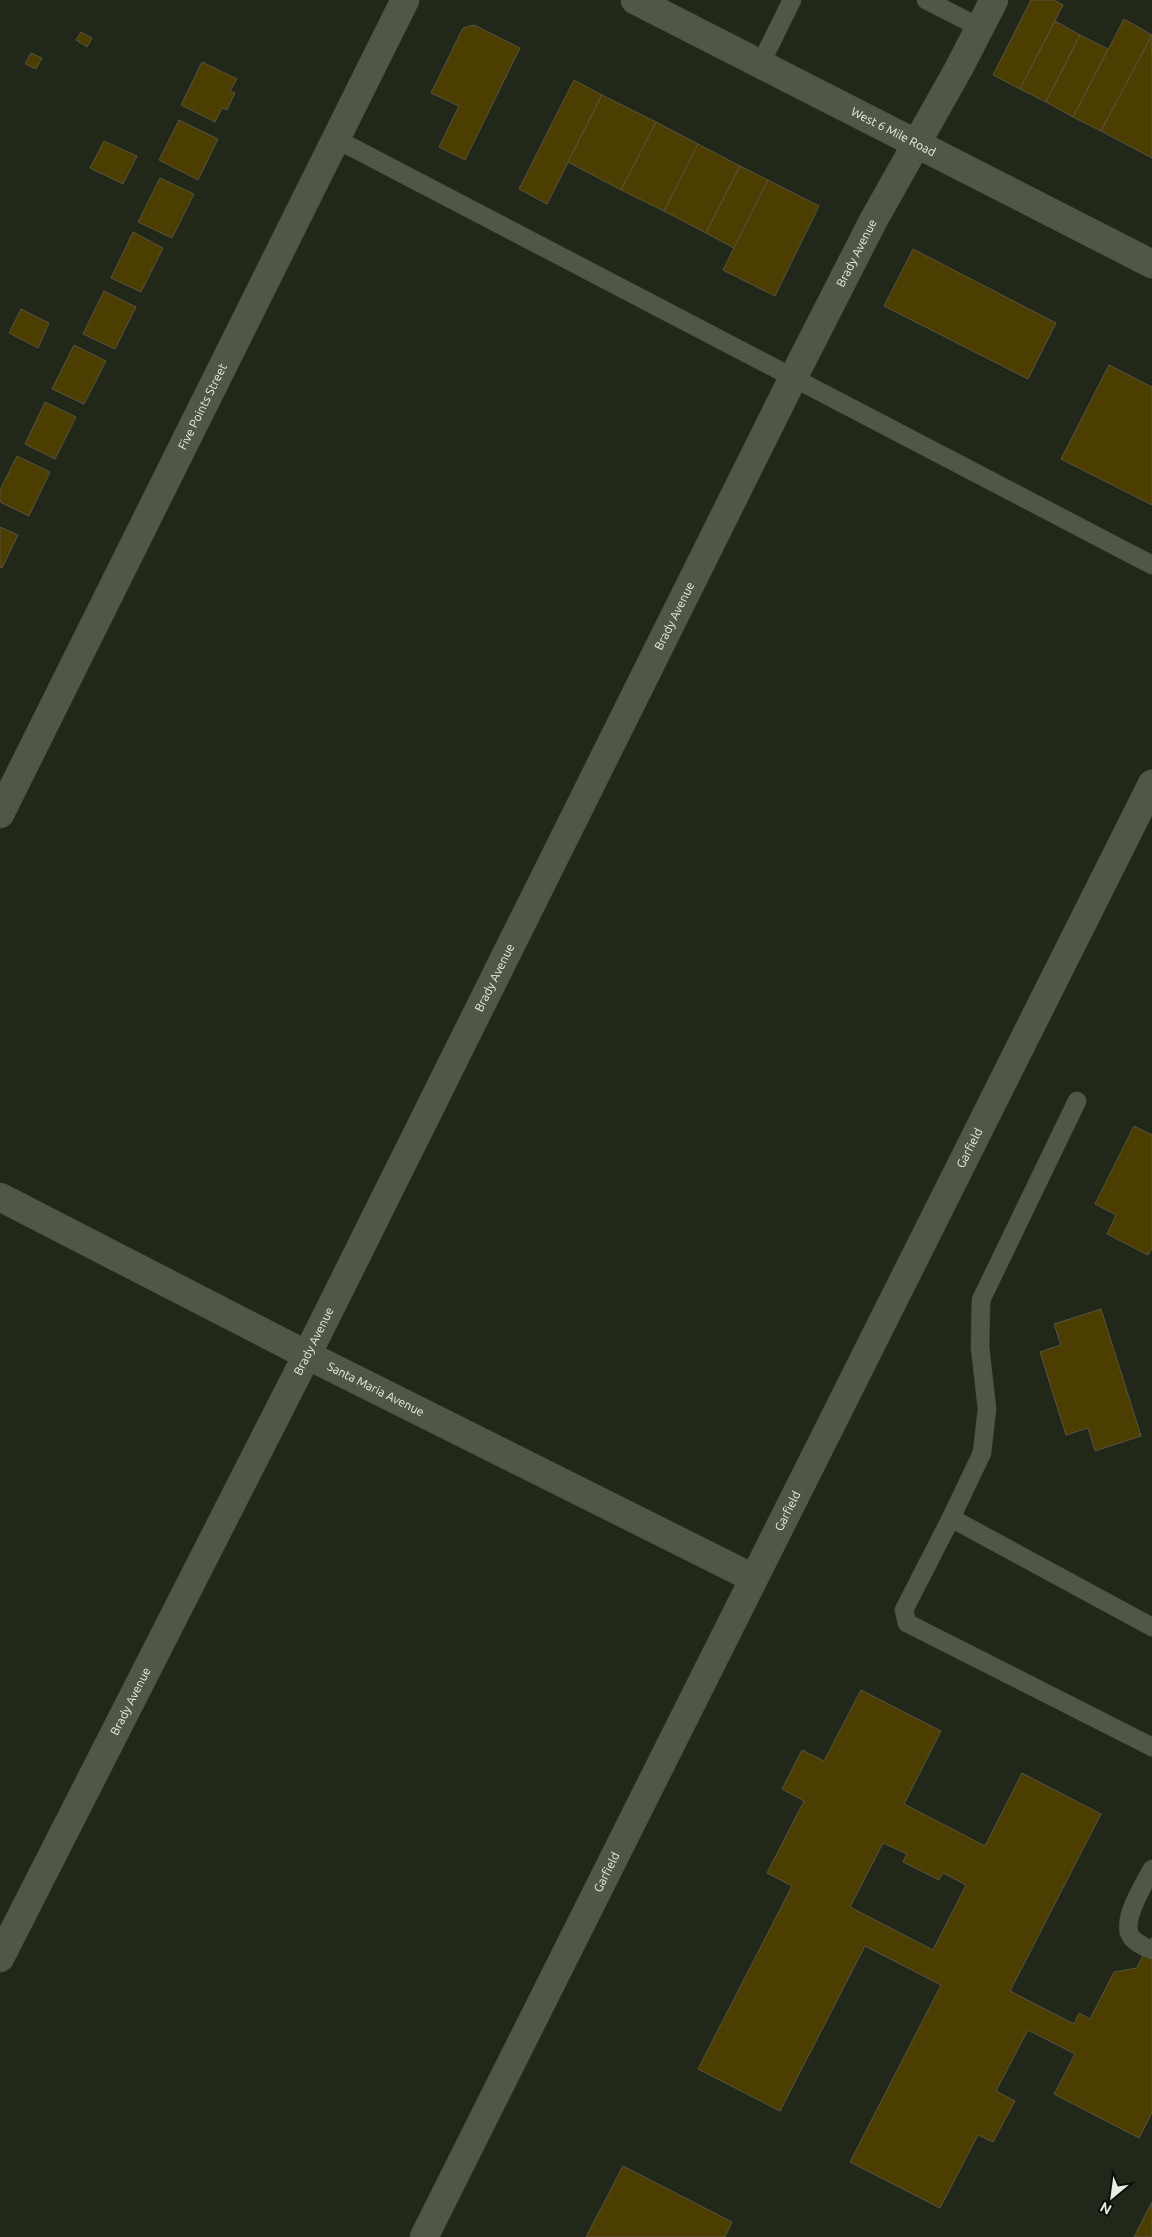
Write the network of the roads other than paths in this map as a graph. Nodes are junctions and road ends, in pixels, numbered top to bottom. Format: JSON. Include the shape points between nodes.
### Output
{"nodes":[{"id":1,"x":405,"y":0,"type":"edge"},
{"id":2,"x":635,"y":0,"type":"edge"},
{"id":3,"x":792,"y":0,"type":"edge"},
{"id":4,"x":926,"y":0,"type":"edge"},
{"id":5,"x":994,"y":0,"type":"edge"},
{"id":6,"x":665,"y":7,"type":"edge"},
{"id":7,"x":979,"y":27,"type":"junction"},
{"id":8,"x":760,"y":65,"type":"junction"},
{"id":9,"x":336,"y":139,"type":"junction"},
{"id":10,"x":915,"y":144,"type":"junction"},
{"id":11,"x":1152,"y":264,"type":"edge"},
{"id":12,"x":793,"y":378,"type":"junction"},
{"id":13,"x":1152,"y":565,"type":"edge"},
{"id":14,"x":1152,"y":784,"type":"edge"},
{"id":15,"x":0,"y":814,"type":"edge"},
{"id":16,"x":1077,"y":1102,"type":"dead end"},
{"id":17,"x":0,"y":1197,"type":"edge"},
{"id":18,"x":307,"y":1355,"type":"junction"},
{"id":19,"x":951,"y":1518,"type":"junction"},
{"id":20,"x":753,"y":1578,"type":"junction"},
{"id":21,"x":1152,"y":1627,"type":"edge"},
{"id":22,"x":1152,"y":1747,"type":"edge"},
{"id":23,"x":1152,"y":1869,"type":"edge"},
{"id":24,"x":1152,"y":1950,"type":"edge"},
{"id":25,"x":0,"y":1958,"type":"edge"},
{"id":26,"x":424,"y":2237,"type":"edge"}],
"edges":[{"from":1,"to":9,"type":"street","name":"Five Points Street"},
{"from":2,"to":6,"type":"street","name":"West 6 Mile Road"},
{"from":3,"to":8,"type":"lane"},
{"from":4,"to":7,"type":"lane"},
{"from":5,"to":7,"type":"street","name":"Brady Avenue"},
{"from":6,"to":8,"type":"street","name":"West 6 Mile Road"},
{"from":7,"to":10,"type":"street","name":"Brady Avenue"},
{"from":8,"to":10,"type":"street","name":"West 6 Mile Road"},
{"from":9,"to":12,"type":"lane"},
{"from":9,"to":15,"type":"street","name":"Five Points Street"},
{"from":10,"to":11,"type":"street","name":"West 6 Mile Road"},
{"from":10,"to":12,"type":"street","name":"Brady Avenue"},
{"from":12,"to":13,"type":"lane"},
{"from":12,"to":18,"type":"street","name":"Brady Avenue"},
{"from":14,"to":20,"type":"street","name":"Garfield"},
{"from":16,"to":19,"type":"lane","via":[[981,1300],[980,1347],[988,1409],[982,1453]]},
{"from":17,"to":18,"type":"street","name":"Santa Maria Avenue"},
{"from":18,"to":20,"type":"street","name":"Santa Maria Avenue"},
{"from":18,"to":25,"type":"street","name":"Brady Avenue"},
{"from":19,"to":21,"type":"lane"},
{"from":19,"to":22,"type":"lane","via":[[904,1610],[906,1623]]},
{"from":20,"to":26,"type":"street","name":"Garfield"},
{"from":23,"to":24,"type":"lane","via":[[1127,1922],[1130,1936]]}]}
